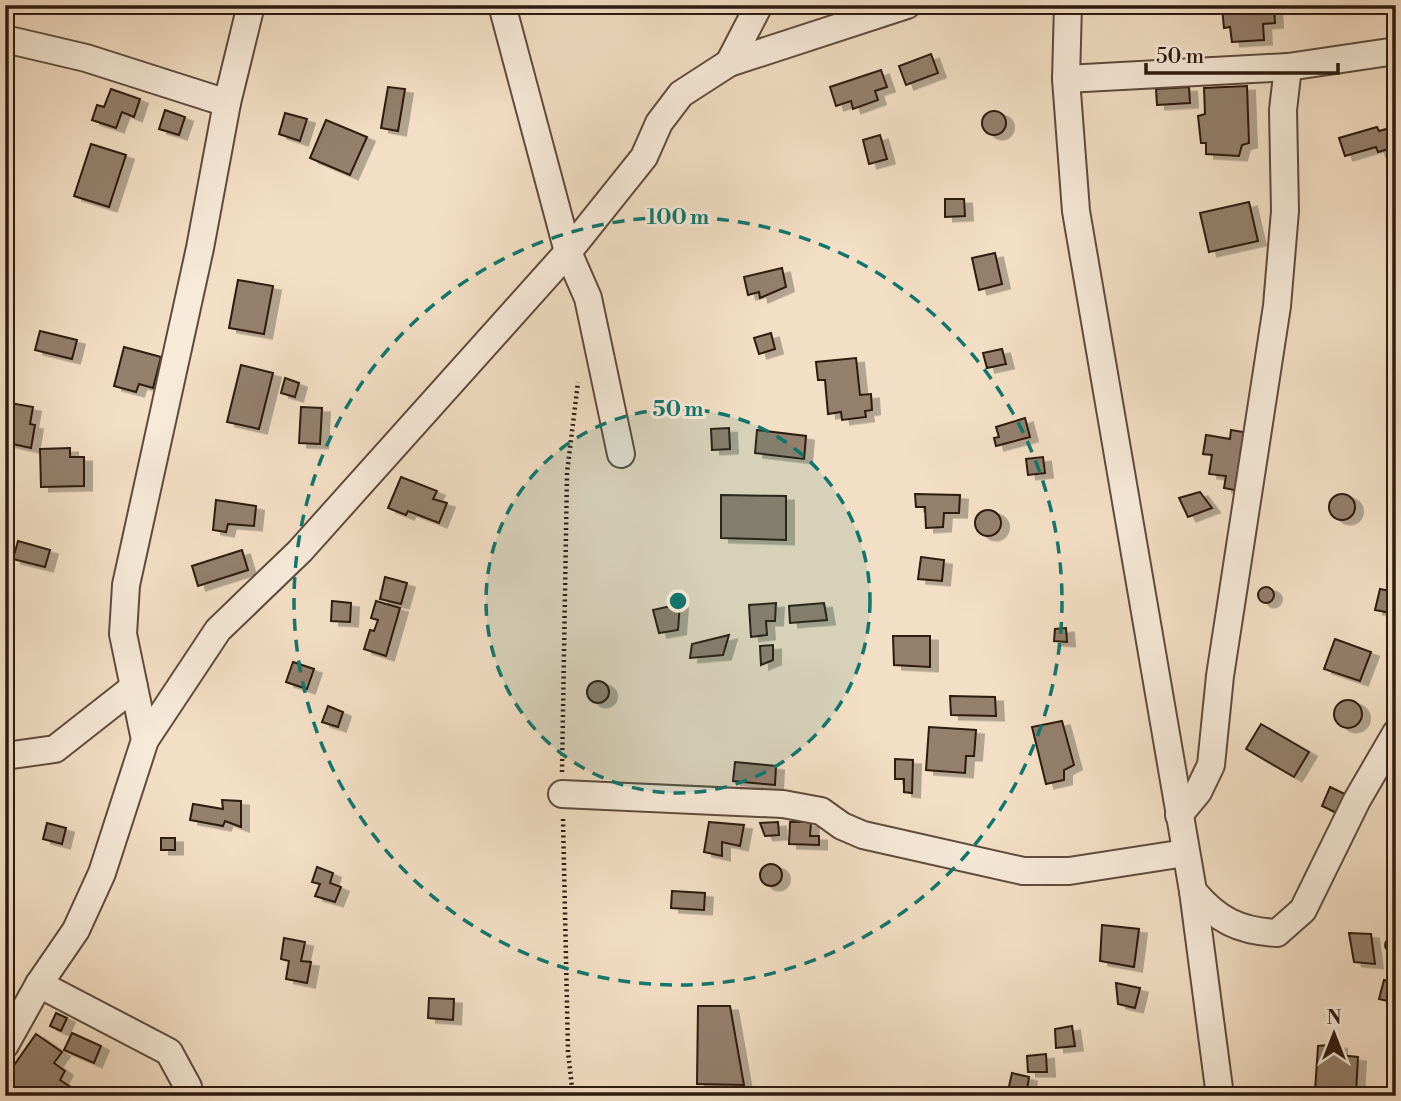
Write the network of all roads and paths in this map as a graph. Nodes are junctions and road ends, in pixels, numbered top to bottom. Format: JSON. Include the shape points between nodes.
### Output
{"nodes":[{"id":1,"x":251,"y":5,"type":"edge"},
{"id":2,"x":502,"y":5,"type":"edge"},
{"id":3,"x":759,"y":5,"type":"edge"},
{"id":4,"x":907,"y":5,"type":"edge"},
{"id":5,"x":1068,"y":5,"type":"edge"},
{"id":6,"x":5,"y":39,"type":"edge"},
{"id":7,"x":1396,"y":51,"type":"edge"},
{"id":8,"x":729,"y":63,"type":"junction"},
{"id":9,"x":1289,"y":67,"type":"junction"},
{"id":10,"x":1066,"y":79,"type":"junction"},
{"id":11,"x":227,"y":103,"type":"junction"},
{"id":12,"x":568,"y":252,"type":"junction"},
{"id":13,"x":578,"y":379,"type":"dead end"},
{"id":14,"x":621,"y":454,"type":"dead end"},
{"id":15,"x":134,"y":687,"type":"junction"},
{"id":16,"x":1396,"y":733,"type":"edge"},
{"id":17,"x":145,"y":740,"type":"junction"},
{"id":18,"x":5,"y":756,"type":"edge"},
{"id":19,"x":562,"y":794,"type":"junction"},
{"id":20,"x":1179,"y":815,"type":"junction"},
{"id":21,"x":1185,"y":853,"type":"junction"},
{"id":22,"x":1193,"y":891,"type":"junction"},
{"id":23,"x":39,"y":984,"type":"junction"},
{"id":24,"x":5,"y":1045,"type":"edge"},
{"id":25,"x":184,"y":1096,"type":"edge"},
{"id":26,"x":573,"y":1096,"type":"edge"},
{"id":27,"x":1220,"y":1096,"type":"edge"}],
"edges":[{"from":1,"to":11,"type":"street"},
{"from":2,"to":12,"type":"street"},
{"from":3,"to":8,"type":"street"},
{"from":4,"to":8,"type":"street"},
{"from":5,"to":10,"type":"street"},
{"from":6,"to":11,"type":"street","via":[[86,58]]},
{"from":7,"to":9,"type":"street"},
{"from":8,"to":12,"type":"street","via":[[681,94],[659,122],[644,157]]},
{"from":9,"to":10,"type":"street"},
{"from":9,"to":20,"type":"street","via":[[1283,110],[1284,211],[1278,306],[1220,676],[1211,765],[1198,792]]},
{"from":10,"to":20,"type":"street","via":[[1076,211]]},
{"from":11,"to":15,"type":"street","via":[[126,585],[123,634]]},
{"from":12,"to":14,"type":"street","via":[[588,298]]},
{"from":12,"to":17,"type":"street","via":[[300,551],[218,629]]},
{"from":13,"to":19,"type":"path","via":[[567,473]]},
{"from":15,"to":17,"type":"street"},
{"from":15,"to":18,"type":"street","via":[[55,749]]},
{"from":16,"to":22,"type":"street","via":[[1303,910],[1278,933],[1232,924],[1211,913]]},
{"from":17,"to":23,"type":"street","via":[[102,873],[76,930]]},
{"from":19,"to":21,"type":"street","via":[[783,804],[821,811],[863,835],[1023,871],[1069,871]]},
{"from":19,"to":26,"type":"path"},
{"from":20,"to":21,"type":"street"},
{"from":21,"to":22,"type":"street"},
{"from":22,"to":27,"type":"street"},
{"from":23,"to":24,"type":"street"},
{"from":23,"to":25,"type":"street","via":[[169,1052],[188,1087]]}]}
